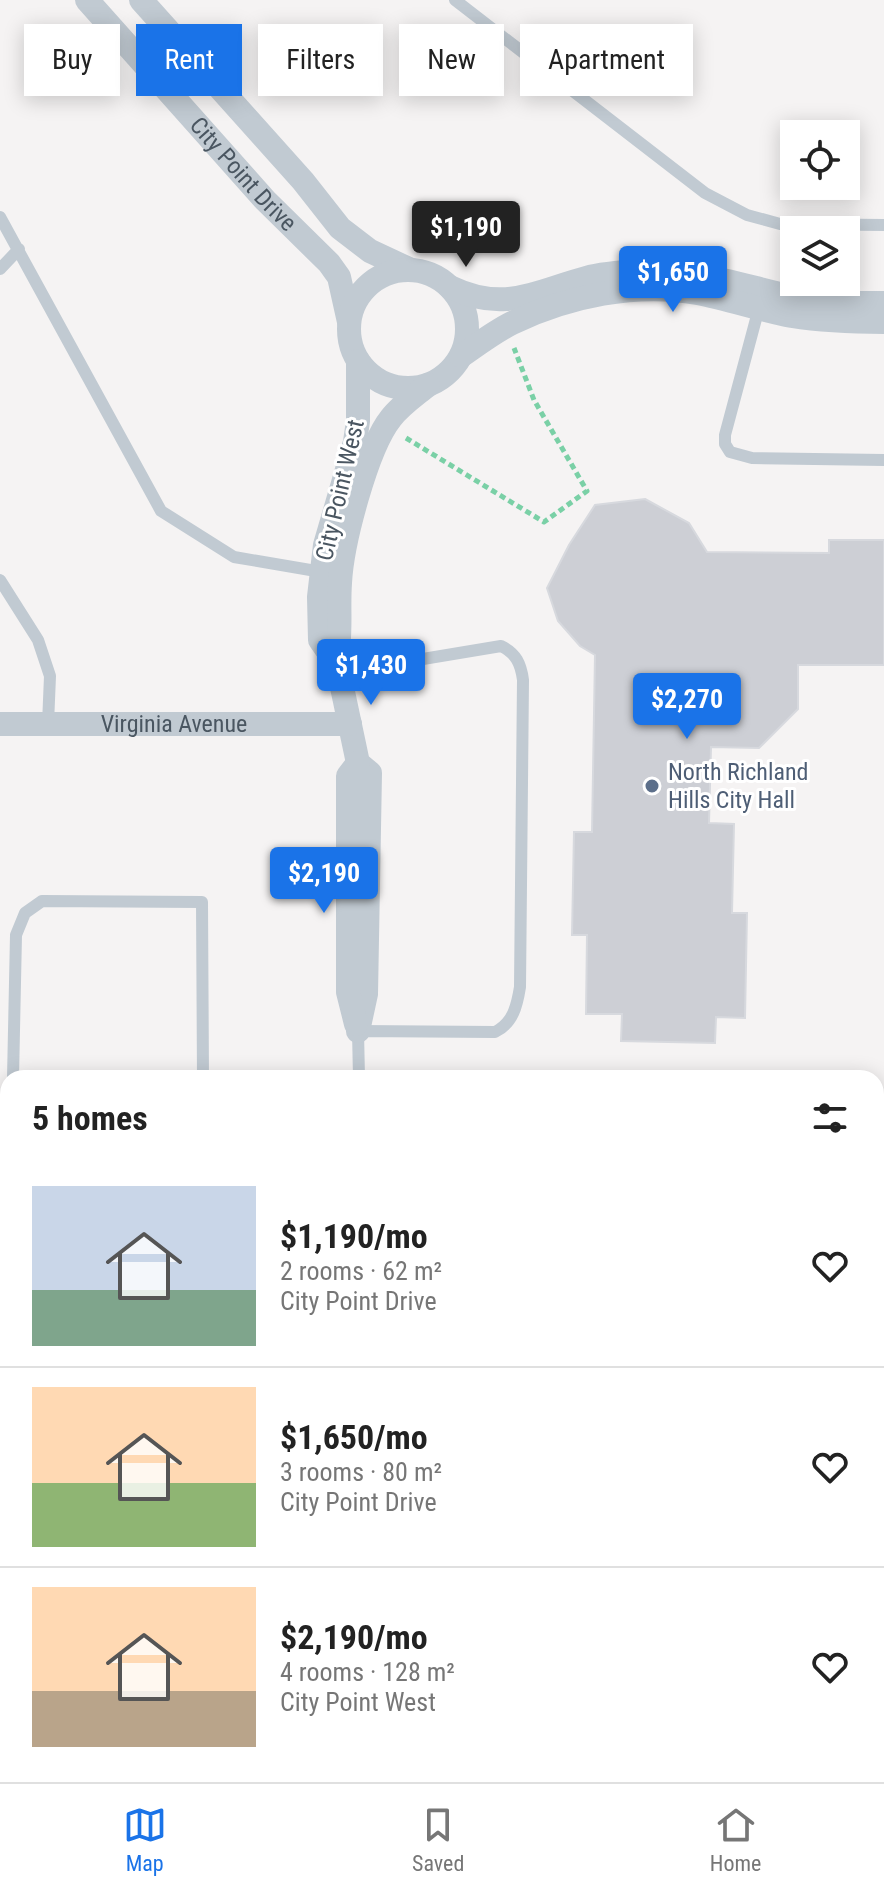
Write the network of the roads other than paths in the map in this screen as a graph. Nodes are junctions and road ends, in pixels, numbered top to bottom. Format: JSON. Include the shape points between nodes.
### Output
{"nodes":[{"id":1,"x":87,"y":0,"type":"edge"},
{"id":2,"x":141,"y":0,"type":"edge"},
{"id":3,"x":455,"y":0,"type":"edge"},
{"id":4,"x":0,"y":217,"type":"edge"},
{"id":5,"x":884,"y":225,"type":"edge"},
{"id":6,"x":19,"y":249,"type":"junction"},
{"id":7,"x":0,"y":269,"type":"edge"},
{"id":8,"x":411,"y":270,"type":"junction"},
{"id":9,"x":450,"y":287,"type":"junction"},
{"id":10,"x":762,"y":299,"type":"junction"},
{"id":11,"x":884,"y":303,"type":"edge"},
{"id":12,"x":349,"y":322,"type":"junction"},
{"id":13,"x":884,"y":322,"type":"edge"},
{"id":14,"x":461,"y":356,"type":"junction"},
{"id":15,"x":358,"y":361,"type":"junction"},
{"id":16,"x":428,"y":385,"type":"junction"},
{"id":17,"x":884,"y":460,"type":"edge"},
{"id":18,"x":322,"y":572,"type":"junction"},
{"id":19,"x":0,"y":580,"type":"edge"},
{"id":20,"x":337,"y":668,"type":"junction"},
{"id":21,"x":0,"y":724,"type":"edge"},
{"id":22,"x":48,"y":724,"type":"junction"},
{"id":23,"x":350,"y":724,"type":"junction"},
{"id":24,"x":358,"y":1031,"type":"junction"},
{"id":25,"x":13,"y":1070,"type":"edge"},
{"id":26,"x":203,"y":1070,"type":"edge"},
{"id":27,"x":359,"y":1070,"type":"edge"}],
"edges":[{"from":1,"to":12,"type":"street","name":"City Point Drive","via":[[265,200],[329,263],[339,277]]},
{"from":2,"to":8,"type":"street","name":"City Point Drive","via":[[340,228],[370,251]]},
{"from":3,"to":5,"type":"lane","via":[[705,193],[747,215],[780,224]]},
{"from":4,"to":6,"type":"lane"},
{"from":6,"to":7,"type":"lane"},
{"from":6,"to":18,"type":"lane","via":[[161,511],[234,557]]},
{"from":8,"to":9,"type":"street"},
{"from":8,"to":12,"type":"street","via":[[371,283]]},
{"from":9,"to":10,"type":"street","via":[[483,300],[509,300],[590,276],[669,270],[726,279]]},
{"from":9,"to":14,"type":"street","via":[[467,323]]},
{"from":10,"to":11,"type":"street"},
{"from":10,"to":13,"type":"street","via":[[818,320]]},
{"from":10,"to":14,"type":"street","via":[[672,290],[596,295],[511,324]]},
{"from":10,"to":17,"type":"lane","via":[[725,435],[730,452],[752,458]]},
{"from":12,"to":15,"type":"street"},
{"from":14,"to":16,"type":"street","via":[[451,371]]},
{"from":15,"to":16,"type":"street","via":[[390,385]]},
{"from":15,"to":18,"type":"street","name":"City Point West","via":[[355,442]]},
{"from":16,"to":20,"type":"street","name":"City Point West","via":[[383,430],[359,495],[340,580]]},
{"from":18,"to":20,"type":"street","name":"City Point West","via":[[320,640]]},
{"from":19,"to":22,"type":"lane","via":[[38,640],[50,676]]},
{"from":20,"to":23,"type":"street","name":"City Point West"},
{"from":20,"to":24,"type":"lane","via":[[501,646],[516,657],[523,680],[520,987],[513,1016],[495,1032]]},
{"from":21,"to":22,"type":"street","name":"Virginia Avenue"},
{"from":22,"to":23,"type":"street","name":"Virginia Avenue"},
{"from":23,"to":24,"type":"street","name":"City Point West","via":[[358,763],[370,773],[366,994]]},
{"from":24,"to":27,"type":"lane"},
{"from":25,"to":26,"type":"lane","via":[[16,935],[25,913],[42,901],[202,902]]}]}
